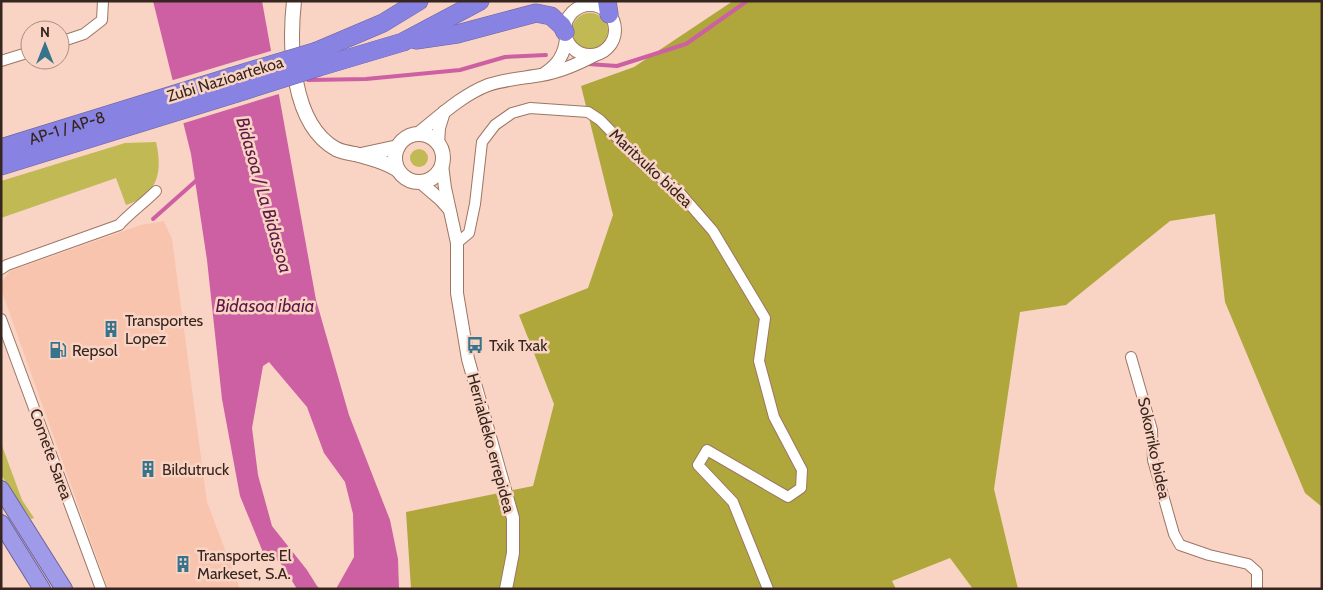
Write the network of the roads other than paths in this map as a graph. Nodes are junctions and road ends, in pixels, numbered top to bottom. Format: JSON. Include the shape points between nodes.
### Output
{"nodes":[{"id":1,"x":103,"y":1,"type":"edge"},
{"id":2,"x":294,"y":1,"type":"edge"},
{"id":3,"x":400,"y":1,"type":"edge"},
{"id":4,"x":419,"y":1,"type":"edge"},
{"id":5,"x":480,"y":1,"type":"edge"},
{"id":6,"x":608,"y":8,"type":"edge"},
{"id":7,"x":383,"y":23,"type":"junction"},
{"id":8,"x":566,"y":35,"type":"junction"},
{"id":9,"x":70,"y":39,"type":"edge"},
{"id":10,"x":403,"y":42,"type":"junction"},
{"id":11,"x":20,"y":55,"type":"edge"},
{"id":12,"x":595,"y":55,"type":"junction"},
{"id":13,"x":318,"y":59,"type":"junction"},
{"id":14,"x":1,"y":62,"type":"edge"},
{"id":15,"x":542,"y":75,"type":"junction"},
{"id":16,"x":444,"y":112,"type":"junction"},
{"id":17,"x":134,"y":116,"type":"junction"},
{"id":18,"x":416,"y":135,"type":"junction"},
{"id":19,"x":438,"y":144,"type":"junction"},
{"id":20,"x":398,"y":147,"type":"junction"},
{"id":21,"x":1,"y":148,"type":"edge"},
{"id":22,"x":358,"y":155,"type":"junction"},
{"id":23,"x":442,"y":165,"type":"junction"},
{"id":24,"x":1,"y":166,"type":"edge"},
{"id":25,"x":398,"y":170,"type":"junction"},
{"id":26,"x":420,"y":182,"type":"junction"},
{"id":27,"x":156,"y":191,"type":"dead end"},
{"id":28,"x":449,"y":209,"type":"junction"},
{"id":29,"x":457,"y":243,"type":"junction"},
{"id":30,"x":1,"y":268,"type":"edge"},
{"id":31,"x":1,"y":318,"type":"edge"},
{"id":32,"x":1131,"y":357,"type":"dead end"},
{"id":33,"x":1,"y":489,"type":"edge"},
{"id":34,"x":1,"y":523,"type":"edge"},
{"id":35,"x":42,"y":589,"type":"edge"},
{"id":36,"x":64,"y":589,"type":"edge"},
{"id":37,"x":101,"y":589,"type":"edge"},
{"id":38,"x":506,"y":589,"type":"edge"},
{"id":39,"x":768,"y":589,"type":"edge"},
{"id":40,"x":1256,"y":589,"type":"edge"}],
"edges":[{"from":1,"to":9,"type":"street","via":[[102,20],[84,34]]},
{"from":2,"to":22,"type":"main road","via":[[291,36],[302,104],[322,139],[338,150]]},
{"from":3,"to":7,"type":"highway"},
{"from":4,"to":7,"type":"highway"},
{"from":5,"to":10,"type":"highway"},
{"from":6,"to":8,"type":"street","via":[[580,7],[568,17]]},
{"from":6,"to":12,"type":"street","via":[[614,25],[613,39],[606,50]]},
{"from":7,"to":13,"type":"highway"},
{"from":8,"to":10,"type":"highway","via":[[557,20],[536,13],[457,34]]},
{"from":8,"to":12,"type":"street","via":[[574,50],[580,54]]},
{"from":8,"to":15,"type":"street","via":[[560,59]]},
{"from":10,"to":13,"type":"highway"},
{"from":11,"to":14,"type":"street"},
{"from":12,"to":15,"type":"street","via":[[569,68]]},
{"from":13,"to":17,"type":"highway","name":"Zubi Nazioartekoa","bridge":true},
{"from":15,"to":16,"type":"street","via":[[489,85],[465,96]]},
{"from":16,"to":18,"type":"street"},
{"from":16,"to":19,"type":"street"},
{"from":17,"to":21,"type":"highway","name":"AP-1 / AP-8"},
{"from":17,"to":24,"type":"highway"},
{"from":18,"to":19,"type":"main road","via":[[426,135]]},
{"from":18,"to":20,"type":"main road","via":[[405,139]]},
{"from":19,"to":23,"type":"main road"},
{"from":20,"to":22,"type":"main road"},
{"from":20,"to":25,"type":"main road"},
{"from":22,"to":25,"type":"main road"},
{"from":23,"to":26,"type":"main road","via":[[433,177]]},
{"from":23,"to":28,"type":"street","name":"Herrialdeko errepidea"},
{"from":25,"to":26,"type":"main road","via":[[407,179]]},
{"from":26,"to":28,"type":"street"},
{"from":27,"to":30,"type":"street","via":[[119,225]]},
{"from":28,"to":29,"type":"street","name":"Herrialdeko errepidea"},
{"from":29,"to":38,"type":"street","name":"Herrialdeko errepidea","via":[[457,293],[468,359],[513,518],[513,553]]},
{"from":29,"to":39,"type":"street","name":"Maritxuko bidea","via":[[469,233],[482,142],[495,124],[512,113],[530,108],[588,112],[679,192],[713,231],[765,318],[759,361],[774,417],[802,470],[801,488],[788,498],[707,450],[698,465],[733,502]]},
{"from":31,"to":37,"type":"street","name":"Comete Sarea"},
{"from":32,"to":40,"type":"street","name":"Sokorriko bidea","via":[[1152,430],[1154,460],[1174,534],[1180,545],[1248,564],[1256,572]]},
{"from":33,"to":36,"type":"highway"},
{"from":34,"to":35,"type":"highway"}]}
